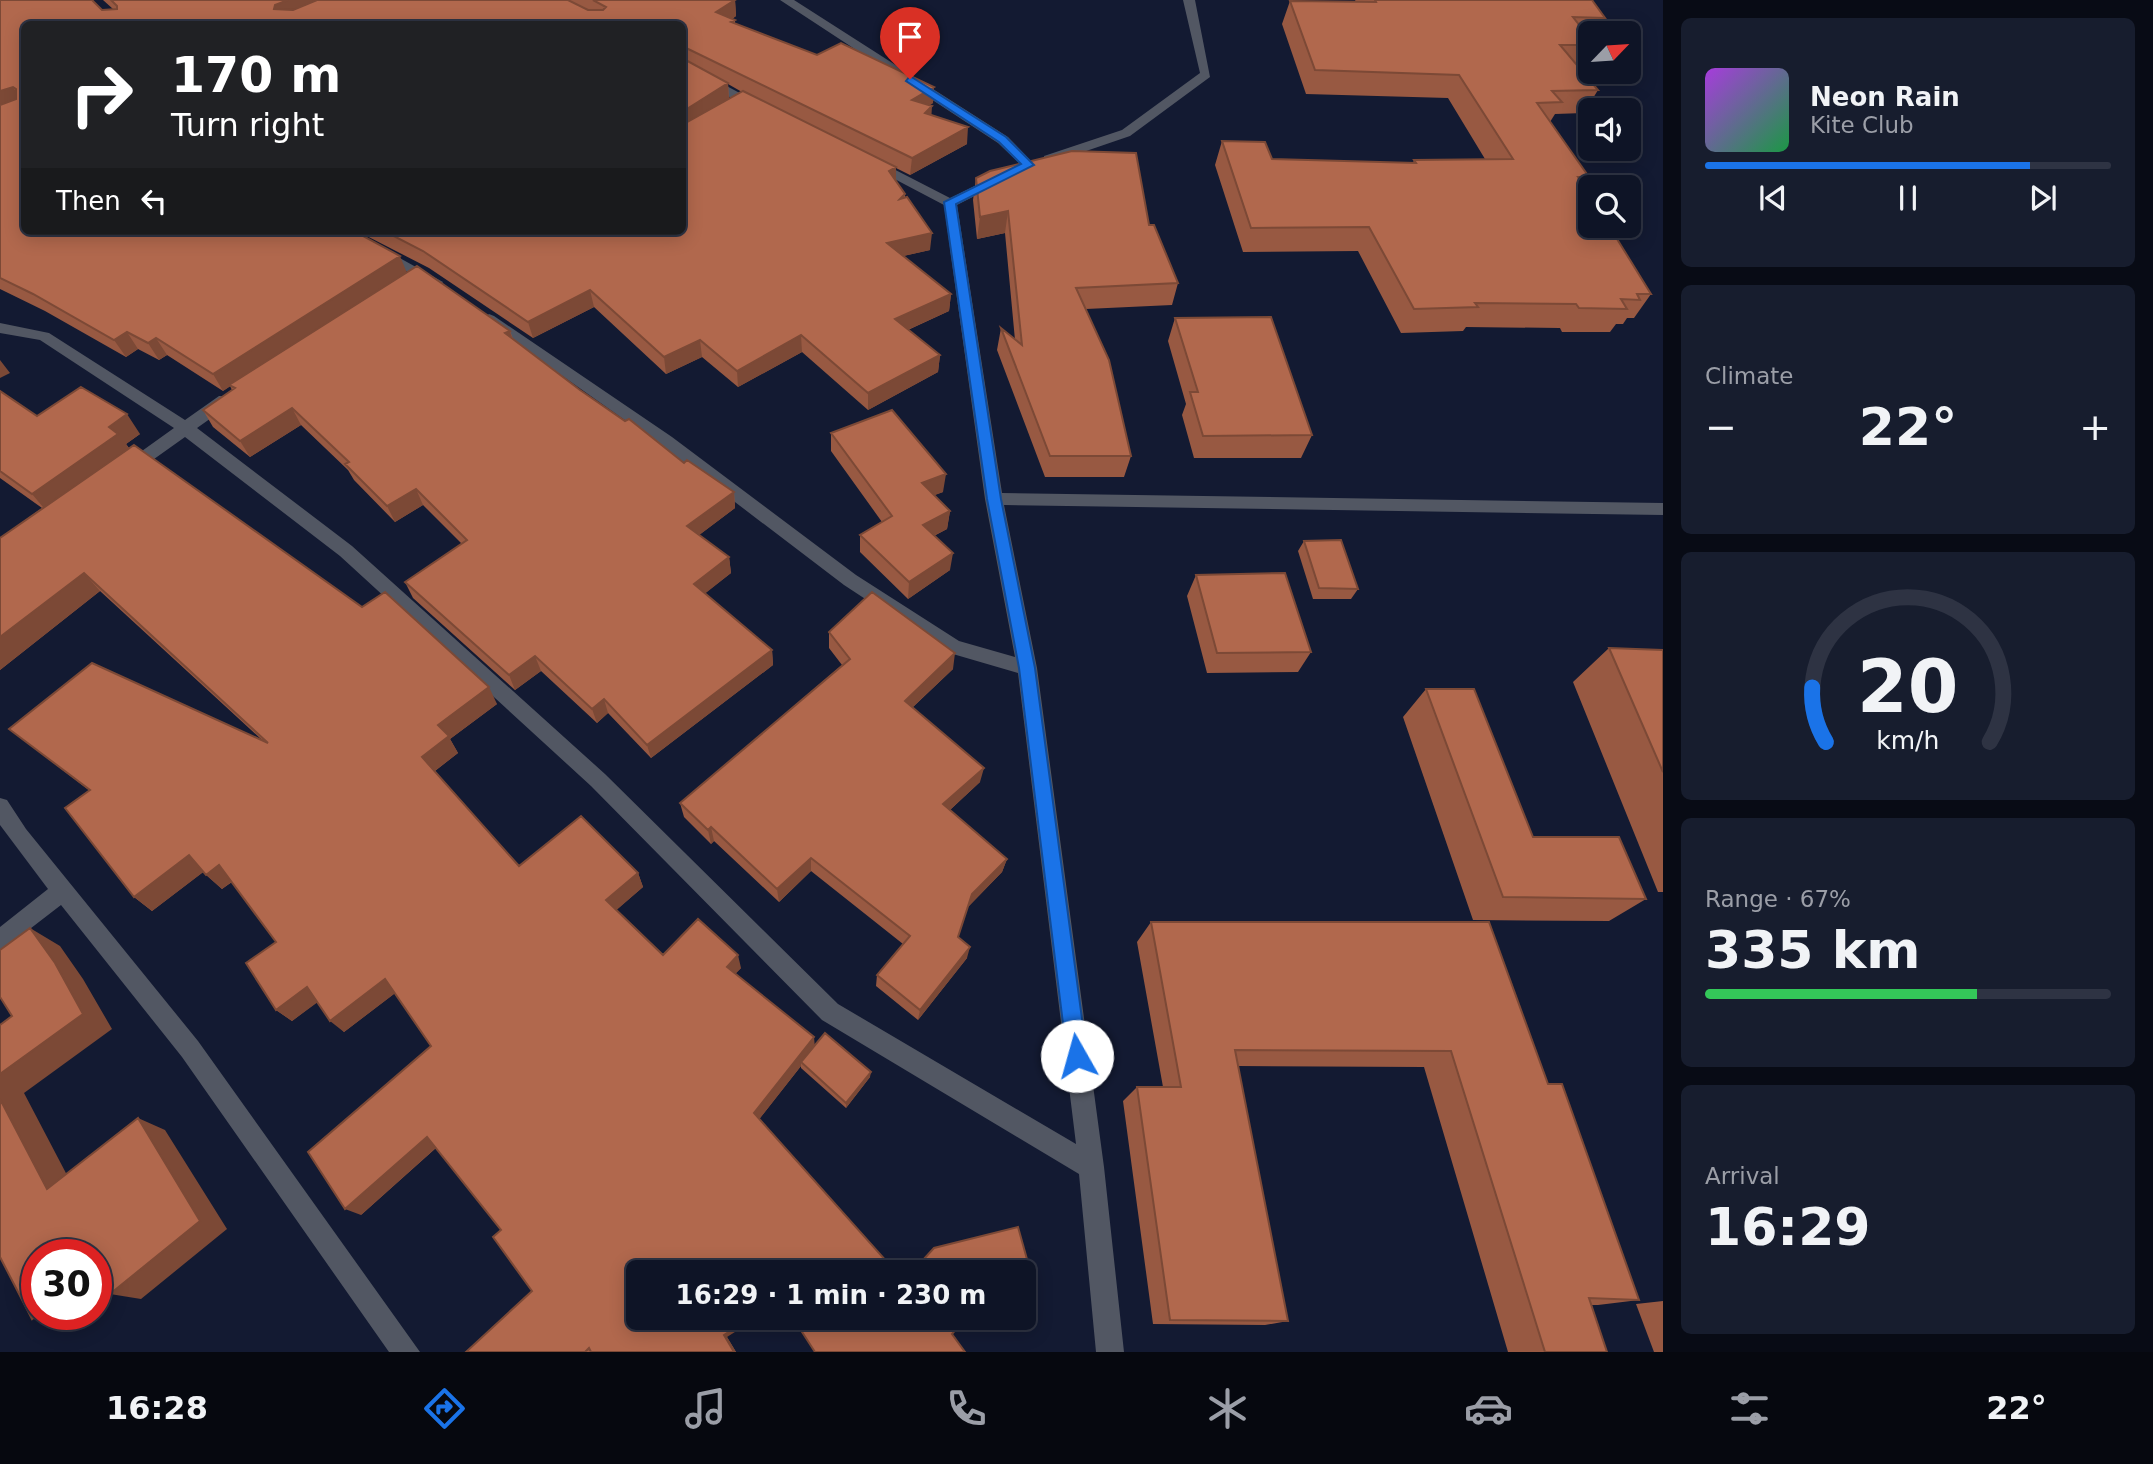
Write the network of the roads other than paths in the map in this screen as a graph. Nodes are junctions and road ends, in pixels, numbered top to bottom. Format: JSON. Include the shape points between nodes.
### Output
{"nodes":[{"id":1,"x":786,"y":0,"type":"edge"},
{"id":2,"x":1189,"y":0,"type":"edge"},
{"id":3,"x":686,"y":68,"type":"edge"},
{"id":4,"x":767,"y":112,"type":"edge"},
{"id":5,"x":865,"y":160,"type":"edge"},
{"id":6,"x":1028,"y":165,"type":"junction"},
{"id":7,"x":950,"y":202,"type":"junction"},
{"id":8,"x":349,"y":235,"type":"edge"},
{"id":9,"x":423,"y":273,"type":"junction"},
{"id":10,"x":402,"y":287,"type":"edge"},
{"id":11,"x":445,"y":288,"type":"edge"},
{"id":12,"x":478,"y":311,"type":"edge"},
{"id":13,"x":0,"y":328,"type":"edge"},
{"id":14,"x":238,"y":392,"type":"edge"},
{"id":15,"x":184,"y":427,"type":"junction"},
{"id":16,"x":117,"y":477,"type":"edge"},
{"id":17,"x":994,"y":499,"type":"junction"},
{"id":18,"x":1663,"y":509,"type":"edge"},
{"id":19,"x":1027,"y":668,"type":"junction"},
{"id":20,"x":0,"y":807,"type":"edge"},
{"id":21,"x":63,"y":890,"type":"junction"},
{"id":22,"x":0,"y":941,"type":"edge"},
{"id":23,"x":1091,"y":1167,"type":"junction"},
{"id":24,"x":406,"y":1352,"type":"edge"},
{"id":25,"x":1110,"y":1352,"type":"edge"}],
"edges":[{"from":1,"to":6,"type":"street","via":[[1003,140]]},
{"from":2,"to":6,"type":"street","via":[[1206,74],[1126,133]]},
{"from":3,"to":4,"type":"street","via":[[737,104]]},
{"from":5,"to":7,"type":"street"},
{"from":6,"to":7,"type":"street"},
{"from":7,"to":17,"type":"street"},
{"from":8,"to":9,"type":"street"},
{"from":9,"to":10,"type":"street"},
{"from":9,"to":11,"type":"street"},
{"from":12,"to":19,"type":"street","via":[[666,440],[850,580],[953,647]]},
{"from":13,"to":15,"type":"street","via":[[44,336]]},
{"from":14,"to":15,"type":"street"},
{"from":15,"to":16,"type":"street"},
{"from":15,"to":23,"type":"street","via":[[346,551],[598,780],[830,1012]]},
{"from":17,"to":18,"type":"street"},
{"from":17,"to":19,"type":"street"},
{"from":19,"to":23,"type":"street"},
{"from":20,"to":21,"type":"street"},
{"from":21,"to":22,"type":"street"},
{"from":21,"to":24,"type":"street","via":[[190,1049]]},
{"from":23,"to":25,"type":"street"}]}
